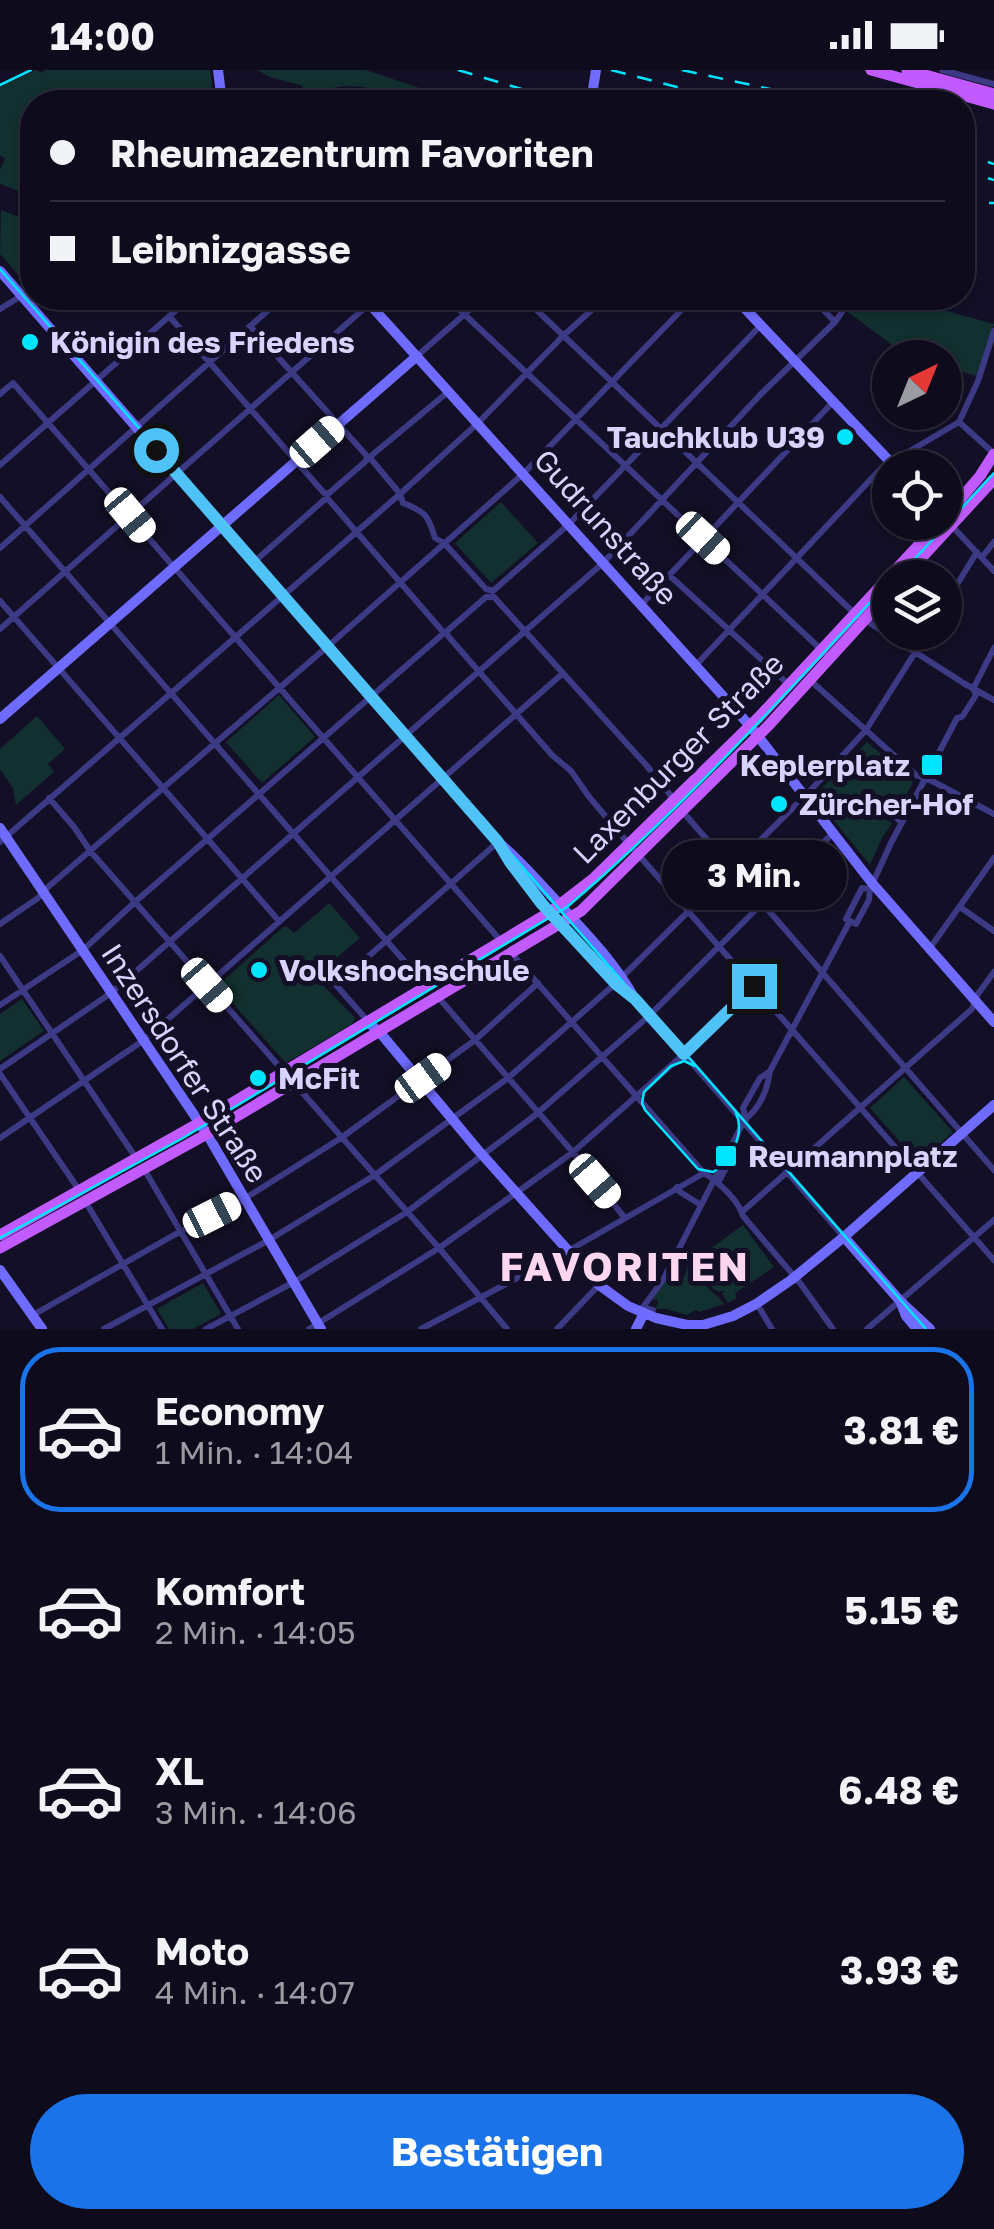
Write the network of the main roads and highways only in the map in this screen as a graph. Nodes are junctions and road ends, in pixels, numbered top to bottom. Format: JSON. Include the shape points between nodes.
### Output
{"nodes":[{"id":1,"x":908,"y":70,"type":"edge"},
{"id":2,"x":877,"y":72,"type":"edge"},
{"id":3,"x":943,"y":90,"type":"edge"},
{"id":4,"x":994,"y":94,"type":"edge"},
{"id":5,"x":992,"y":452,"type":"edge"},
{"id":6,"x":994,"y":480,"type":"edge"},
{"id":7,"x":962,"y":499,"type":"edge"},
{"id":8,"x":962,"y":507,"type":"edge"},
{"id":9,"x":928,"y":540,"type":"edge"},
{"id":10,"x":872,"y":606,"type":"edge"},
{"id":11,"x":860,"y":616,"type":"junction"},
{"id":12,"x":805,"y":676,"type":"junction"},
{"id":13,"x":754,"y":731,"type":"junction"},
{"id":14,"x":634,"y":848,"type":"junction"},
{"id":15,"x":507,"y":948,"type":"junction"},
{"id":16,"x":432,"y":991,"type":"junction"},
{"id":17,"x":140,"y":1164,"type":"junction"},
{"id":18,"x":82,"y":1196,"type":"junction"},
{"id":19,"x":0,"y":1234,"type":"edge"},
{"id":20,"x":0,"y":1248,"type":"edge"}],
"edges":[{"from":1,"to":4,"type":"main road"},
{"from":2,"to":3,"type":"main road"},
{"from":5,"to":7,"type":"main road","name":"Laxenburger Straße"},
{"from":6,"to":8,"type":"main road","name":"Laxenburger Straße"},
{"from":9,"to":11,"type":"main road","name":"Laxenburger Straße"},
{"from":10,"to":11,"type":"main road","name":"Laxenburger Straße"},
{"from":11,"to":12,"type":"main road","name":"Laxenburger Straße"},
{"from":12,"to":13,"type":"main road","name":"Laxenburger Straße"},
{"from":12,"to":13,"type":"main road","name":"Laxenburger Straße","via":[[789,685]]},
{"from":13,"to":14,"type":"main road","name":"Laxenburger Straße"},
{"from":14,"to":15,"type":"main road","name":"Laxenburger Straße"},
{"from":14,"to":15,"type":"main road","name":"Laxenburger Straße","via":[[588,904]]},
{"from":15,"to":16,"type":"main road","name":"Laxenburger Straße"},
{"from":16,"to":17,"type":"main road","name":"Laxenburger Straße","via":[[368,1021]]},
{"from":16,"to":17,"type":"main road","name":"Laxenburger Straße","via":[[294,1083]]},
{"from":17,"to":18,"type":"main road"},
{"from":18,"to":19,"type":"main road"},
{"from":18,"to":20,"type":"main road"}]}
